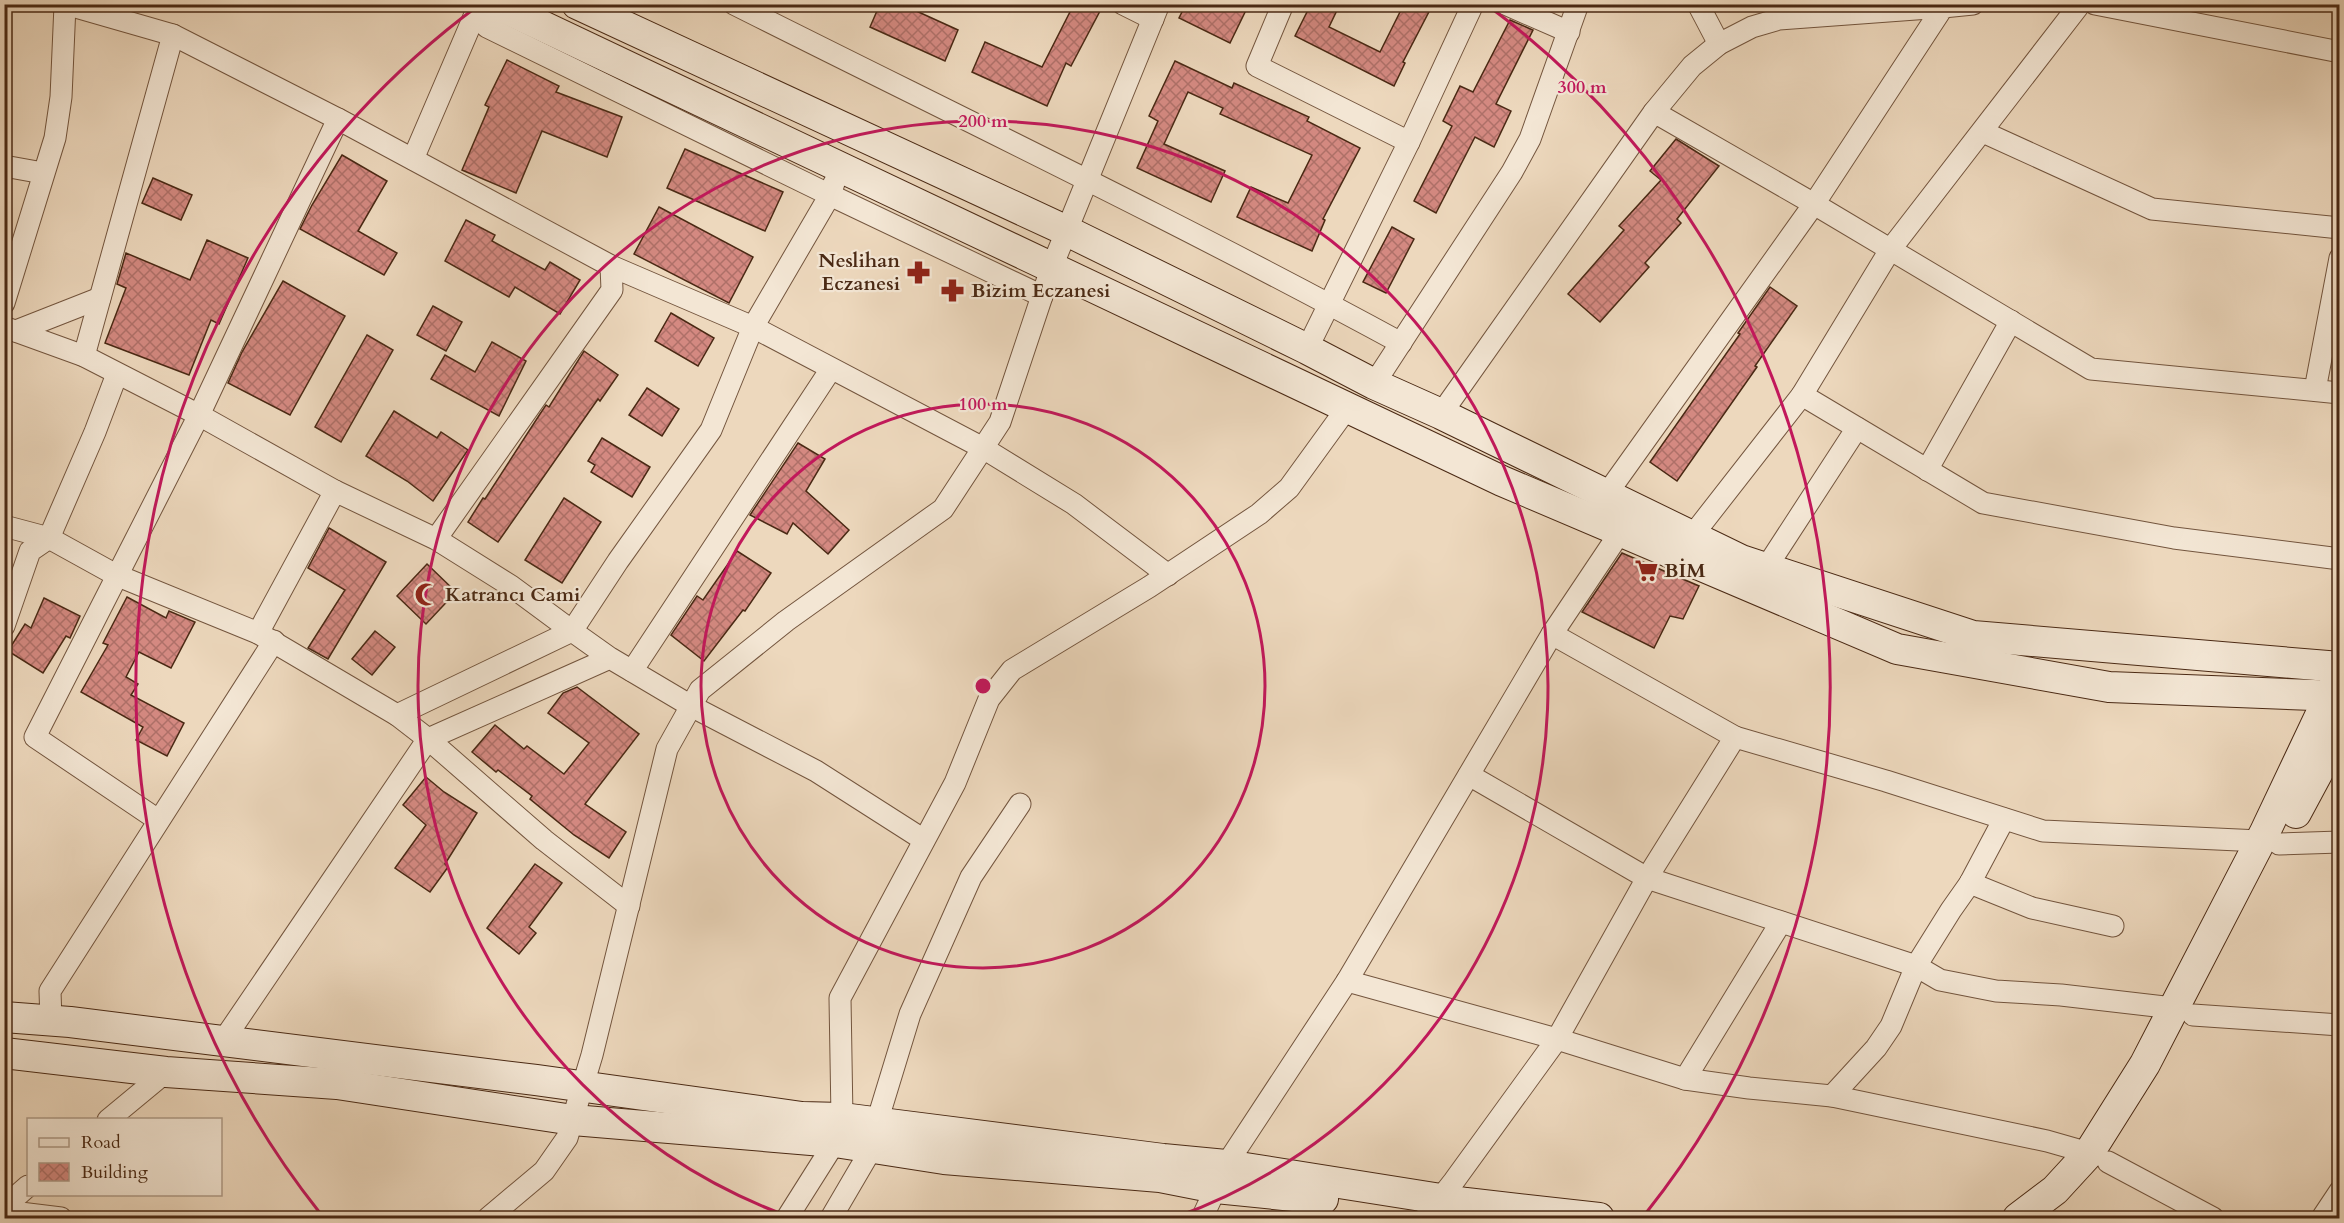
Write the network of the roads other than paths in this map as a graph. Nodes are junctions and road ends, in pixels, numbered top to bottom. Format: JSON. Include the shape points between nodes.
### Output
{"nodes":[{"id":1,"x":495,"y":4,"type":"edge"},
{"id":2,"x":577,"y":4,"type":"edge"},
{"id":3,"x":734,"y":4,"type":"edge"},
{"id":4,"x":1123,"y":4,"type":"edge"},
{"id":5,"x":1282,"y":4,"type":"edge"},
{"id":6,"x":1473,"y":4,"type":"edge"},
{"id":7,"x":1505,"y":4,"type":"edge"},
{"id":8,"x":1578,"y":4,"type":"edge"},
{"id":9,"x":1698,"y":4,"type":"edge"},
{"id":10,"x":1973,"y":4,"type":"edge"},
{"id":11,"x":2080,"y":4,"type":"edge"},
{"id":12,"x":2096,"y":4,"type":"edge"},
{"id":13,"x":64,"y":5,"type":"edge"},
{"id":14,"x":1943,"y":7,"type":"junction"},
{"id":15,"x":1156,"y":12,"type":"edge"},
{"id":16,"x":1569,"y":32,"type":"junction"},
{"id":17,"x":172,"y":35,"type":"junction"},
{"id":18,"x":1719,"y":44,"type":"junction"},
{"id":19,"x":2340,"y":52,"type":"edge"},
{"id":20,"x":1654,"y":112,"type":"junction"},
{"id":21,"x":338,"y":119,"type":"junction"},
{"id":22,"x":1983,"y":132,"type":"junction"},
{"id":23,"x":1409,"y":142,"type":"junction"},
{"id":24,"x":413,"y":159,"type":"junction"},
{"id":25,"x":4,"y":166,"type":"edge"},
{"id":26,"x":43,"y":173,"type":"junction"},
{"id":27,"x":1088,"y":181,"type":"junction"},
{"id":28,"x":835,"y":182,"type":"junction"},
{"id":29,"x":1814,"y":204,"type":"junction"},
{"id":30,"x":2340,"y":228,"type":"edge"},
{"id":31,"x":1067,"y":231,"type":"junction"},
{"id":32,"x":1890,"y":250,"type":"junction"},
{"id":33,"x":2340,"y":258,"type":"edge"},
{"id":34,"x":611,"y":266,"type":"junction"},
{"id":35,"x":1047,"y":282,"type":"junction"},
{"id":36,"x":100,"y":298,"type":"junction"},
{"id":37,"x":4,"y":303,"type":"edge"},
{"id":38,"x":1329,"y":304,"type":"junction"},
{"id":39,"x":2011,"y":321,"type":"junction"},
{"id":40,"x":753,"y":327,"type":"junction"},
{"id":41,"x":10,"y":329,"type":"edge"},
{"id":42,"x":1401,"y":343,"type":"junction"},
{"id":43,"x":1307,"y":349,"type":"junction"},
{"id":44,"x":84,"y":356,"type":"junction"},
{"id":45,"x":831,"y":369,"type":"junction"},
{"id":46,"x":117,"y":374,"type":"junction"},
{"id":47,"x":1374,"y":384,"type":"junction"},
{"id":48,"x":2315,"y":390,"type":"junction"},
{"id":49,"x":2340,"y":393,"type":"edge"},
{"id":50,"x":1802,"y":395,"type":"junction"},
{"id":51,"x":1347,"y":408,"type":"junction"},
{"id":52,"x":1441,"y":414,"type":"junction"},
{"id":53,"x":199,"y":415,"type":"junction"},
{"id":54,"x":1857,"y":428,"type":"junction"},
{"id":55,"x":983,"y":448,"type":"junction"},
{"id":56,"x":1927,"y":470,"type":"junction"},
{"id":57,"x":335,"y":491,"type":"junction"},
{"id":58,"x":1606,"y":495,"type":"junction"},
{"id":59,"x":4,"y":526,"type":"edge"},
{"id":60,"x":1621,"y":531,"type":"junction"},
{"id":61,"x":1692,"y":536,"type":"junction"},
{"id":62,"x":49,"y":538,"type":"junction"},
{"id":63,"x":436,"y":539,"type":"junction"},
{"id":64,"x":2340,"y":559,"type":"edge"},
{"id":65,"x":1766,"y":568,"type":"junction"},
{"id":66,"x":116,"y":575,"type":"junction"},
{"id":67,"x":1168,"y":575,"type":"junction"},
{"id":68,"x":4,"y":626,"type":"edge"},
{"id":69,"x":572,"y":631,"type":"junction"},
{"id":70,"x":1552,"y":634,"type":"junction"},
{"id":71,"x":266,"y":637,"type":"junction"},
{"id":72,"x":610,"y":658,"type":"junction"},
{"id":73,"x":2340,"y":667,"type":"edge"},
{"id":74,"x":632,"y":671,"type":"junction"},
{"id":75,"x":2337,"y":689,"type":"edge"},
{"id":76,"x":691,"y":706,"type":"junction"},
{"id":77,"x":397,"y":715,"type":"junction"},
{"id":78,"x":2340,"y":731,"type":"edge"},
{"id":79,"x":1735,"y":737,"type":"junction"},
{"id":80,"x":428,"y":739,"type":"junction"},
{"id":81,"x":1469,"y":775,"type":"junction"},
{"id":82,"x":1020,"y":804,"type":"dead end"},
{"id":83,"x":2004,"y":819,"type":"junction"},
{"id":84,"x":158,"y":820,"type":"junction"},
{"id":85,"x":924,"y":840,"type":"junction"},
{"id":86,"x":2340,"y":842,"type":"edge"},
{"id":87,"x":2269,"y":843,"type":"junction"},
{"id":88,"x":1647,"y":878,"type":"junction"},
{"id":89,"x":1970,"y":883,"type":"junction"},
{"id":90,"x":629,"y":906,"type":"junction"},
{"id":91,"x":1781,"y":922,"type":"junction"},
{"id":92,"x":2113,"y":926,"type":"dead end"},
{"id":93,"x":1916,"y":966,"type":"junction"},
{"id":94,"x":1347,"y":981,"type":"junction"},
{"id":95,"x":2183,"y":1011,"type":"junction"},
{"id":96,"x":4,"y":1017,"type":"edge"},
{"id":97,"x":51,"y":1021,"type":"junction"},
{"id":98,"x":2340,"y":1025,"type":"edge"},
{"id":99,"x":1557,"y":1040,"type":"junction"},
{"id":100,"x":223,"y":1041,"type":"junction"},
{"id":101,"x":4,"y":1053,"type":"edge"},
{"id":102,"x":166,"y":1072,"type":"junction"},
{"id":103,"x":1685,"y":1079,"type":"junction"},
{"id":104,"x":581,"y":1086,"type":"junction"},
{"id":105,"x":1832,"y":1096,"type":"junction"},
{"id":106,"x":109,"y":1118,"type":"edge"},
{"id":107,"x":573,"y":1120,"type":"junction"},
{"id":108,"x":838,"y":1130,"type":"junction"},
{"id":109,"x":874,"y":1135,"type":"junction"},
{"id":110,"x":2098,"y":1157,"type":"junction"},
{"id":111,"x":1221,"y":1176,"type":"junction"},
{"id":112,"x":27,"y":1187,"type":"edge"},
{"id":113,"x":2340,"y":1191,"type":"edge"},
{"id":114,"x":4,"y":1209,"type":"edge"},
{"id":115,"x":1435,"y":1213,"type":"edge"},
{"id":116,"x":61,"y":1218,"type":"edge"},
{"id":117,"x":488,"y":1218,"type":"edge"},
{"id":118,"x":787,"y":1218,"type":"edge"},
{"id":119,"x":831,"y":1218,"type":"edge"},
{"id":120,"x":1202,"y":1218,"type":"edge"},
{"id":121,"x":1599,"y":1218,"type":"edge"},
{"id":122,"x":2018,"y":1218,"type":"edge"},
{"id":123,"x":2051,"y":1218,"type":"edge"},
{"id":124,"x":2213,"y":1218,"type":"edge"},
{"id":125,"x":2322,"y":1218,"type":"edge"}],
"edges":[{"from":1,"to":28,"type":"main road"},
{"from":2,"to":31,"type":"main road"},
{"from":3,"to":27,"type":"street"},
{"from":4,"to":15,"type":"street"},
{"from":5,"to":23,"type":"street","via":[[1257,66]]},
{"from":6,"to":23,"type":"street"},
{"from":7,"to":16,"type":"street"},
{"from":8,"to":16,"type":"street"},
{"from":9,"to":18,"type":"street"},
{"from":10,"to":14,"type":"street"},
{"from":11,"to":22,"type":"street"},
{"from":12,"to":19,"type":"street"},
{"from":13,"to":17,"type":"street"},
{"from":13,"to":26,"type":"street","via":[[61,97],[55,138]]},
{"from":14,"to":18,"type":"street","via":[[1779,19]]},
{"from":14,"to":29,"type":"street"},
{"from":15,"to":27,"type":"street"},
{"from":16,"to":42,"type":"street","via":[[1530,140]]},
{"from":17,"to":21,"type":"street"},
{"from":17,"to":36,"type":"street"},
{"from":18,"to":20,"type":"street","via":[[1692,66]]},
{"from":20,"to":29,"type":"street"},
{"from":20,"to":52,"type":"street"},
{"from":21,"to":24,"type":"street"},
{"from":21,"to":53,"type":"street"},
{"from":22,"to":30,"type":"street","via":[[2152,209]]},
{"from":22,"to":32,"type":"street"},
{"from":23,"to":38,"type":"street"},
{"from":24,"to":28,"type":"street","via":[[476,12],[487,27]]},
{"from":24,"to":34,"type":"street"},
{"from":25,"to":26,"type":"street"},
{"from":26,"to":37,"type":"street"},
{"from":27,"to":31,"type":"street"},
{"from":27,"to":38,"type":"street"},
{"from":28,"to":35,"type":"main road"},
{"from":28,"to":40,"type":"street"},
{"from":29,"to":32,"type":"street"},
{"from":29,"to":58,"type":"street"},
{"from":31,"to":35,"type":"street"},
{"from":31,"to":43,"type":"main road"},
{"from":32,"to":39,"type":"street"},
{"from":32,"to":50,"type":"street"},
{"from":33,"to":48,"type":"street"},
{"from":34,"to":40,"type":"street"},
{"from":34,"to":63,"type":"street","via":[[612,290]]},
{"from":35,"to":51,"type":"main road"},
{"from":35,"to":55,"type":"street","via":[[1000,422]]},
{"from":36,"to":41,"type":"street"},
{"from":36,"to":44,"type":"street"},
{"from":38,"to":42,"type":"street"},
{"from":38,"to":43,"type":"street"},
{"from":39,"to":48,"type":"street","via":[[2091,369]]},
{"from":39,"to":56,"type":"street"},
{"from":40,"to":45,"type":"street"},
{"from":40,"to":69,"type":"street","via":[[711,430]]},
{"from":41,"to":44,"type":"street"},
{"from":42,"to":47,"type":"street"},
{"from":43,"to":47,"type":"main road"},
{"from":44,"to":46,"type":"street"},
{"from":45,"to":55,"type":"street"},
{"from":45,"to":74,"type":"street"},
{"from":46,"to":53,"type":"street"},
{"from":46,"to":62,"type":"street"},
{"from":47,"to":52,"type":"main road"},
{"from":48,"to":49,"type":"street"},
{"from":50,"to":54,"type":"street"},
{"from":50,"to":61,"type":"street"},
{"from":51,"to":60,"type":"main road","via":[[1502,481]]},
{"from":51,"to":67,"type":"street","via":[[1289,488],[1259,514]]},
{"from":52,"to":58,"type":"main road"},
{"from":53,"to":57,"type":"street"},
{"from":53,"to":66,"type":"street"},
{"from":54,"to":56,"type":"street"},
{"from":54,"to":65,"type":"street"},
{"from":55,"to":67,"type":"street","via":[[1074,504]]},
{"from":55,"to":76,"type":"street","via":[[943,509],[786,621],[700,690]]},
{"from":56,"to":64,"type":"street","via":[[1983,503],[2174,538]]},
{"from":57,"to":63,"type":"street"},
{"from":57,"to":71,"type":"street"},
{"from":58,"to":61,"type":"main road"},
{"from":59,"to":62,"type":"street"},
{"from":60,"to":70,"type":"street"},
{"from":60,"to":75,"type":"main road","via":[[1897,649],[2109,687]]},
{"from":61,"to":65,"type":"main road"},
{"from":62,"to":66,"type":"street"},
{"from":62,"to":68,"type":"street","via":[[30,551]]},
{"from":63,"to":69,"type":"street","via":[[511,586]]},
{"from":65,"to":73,"type":"main road","via":[[1972,636]]},
{"from":66,"to":71,"type":"street"},
{"from":66,"to":84,"type":"street","via":[[35,736]]},
{"from":67,"to":85,"type":"street","via":[[1012,670],[989,699],[955,783]]},
{"from":69,"to":72,"type":"street"},
{"from":69,"to":77,"type":"street"},
{"from":70,"to":79,"type":"street"},
{"from":70,"to":81,"type":"street"},
{"from":71,"to":77,"type":"street"},
{"from":71,"to":84,"type":"street"},
{"from":72,"to":74,"type":"street"},
{"from":72,"to":80,"type":"street"},
{"from":74,"to":76,"type":"street"},
{"from":75,"to":87,"type":"main road"},
{"from":76,"to":85,"type":"street","via":[[816,771]]},
{"from":76,"to":90,"type":"street","via":[[667,749]]},
{"from":77,"to":80,"type":"street"},
{"from":78,"to":87,"type":"main road"},
{"from":79,"to":83,"type":"street"},
{"from":79,"to":88,"type":"street"},
{"from":80,"to":90,"type":"street","via":[[544,840]]},
{"from":80,"to":100,"type":"street"},
{"from":81,"to":88,"type":"street"},
{"from":81,"to":94,"type":"street"},
{"from":82,"to":109,"type":"street","via":[[971,877],[910,1014]]},
{"from":83,"to":87,"type":"street","via":[[2043,831]]},
{"from":83,"to":89,"type":"street"},
{"from":84,"to":97,"type":"street","via":[[50,991]]},
{"from":85,"to":108,"type":"street","via":[[840,998]]},
{"from":86,"to":87,"type":"street"},
{"from":87,"to":95,"type":"main road"},
{"from":88,"to":91,"type":"street"},
{"from":88,"to":99,"type":"street"},
{"from":89,"to":92,"type":"street","via":[[2032,908]]},
{"from":89,"to":93,"type":"street"},
{"from":90,"to":104,"type":"street"},
{"from":91,"to":93,"type":"street"},
{"from":91,"to":103,"type":"street"},
{"from":93,"to":95,"type":"street","via":[[1940,980],[1996,991]]},
{"from":93,"to":105,"type":"street","via":[[1891,1026]]},
{"from":94,"to":99,"type":"street"},
{"from":94,"to":111,"type":"street"},
{"from":95,"to":98,"type":"street"},
{"from":95,"to":110,"type":"main road","via":[[2156,1083]]},
{"from":96,"to":97,"type":"main road"},
{"from":97,"to":100,"type":"main road"},
{"from":99,"to":103,"type":"street"},
{"from":99,"to":115,"type":"street"},
{"from":100,"to":104,"type":"main road"},
{"from":101,"to":102,"type":"main road"},
{"from":102,"to":106,"type":"street"},
{"from":102,"to":107,"type":"main road","via":[[337,1084]]},
{"from":103,"to":105,"type":"street"},
{"from":104,"to":107,"type":"street"},
{"from":104,"to":108,"type":"main road","via":[[802,1117]]},
{"from":105,"to":110,"type":"street","via":[[2048,1141]]},
{"from":107,"to":108,"type":"main road"},
{"from":107,"to":117,"type":"street","via":[[567,1138],[544,1171]]},
{"from":108,"to":109,"type":"main road"},
{"from":108,"to":118,"type":"street"},
{"from":109,"to":111,"type":"main road","via":[[944,1158],[1160,1177]]},
{"from":109,"to":119,"type":"street"},
{"from":110,"to":122,"type":"main road"},
{"from":110,"to":123,"type":"main road","via":[[2092,1180]]},
{"from":110,"to":124,"type":"street"},
{"from":111,"to":115,"type":"main road","via":[[1333,1201]]},
{"from":111,"to":120,"type":"street"},
{"from":112,"to":114,"type":"street"},
{"from":113,"to":125,"type":"street"},
{"from":114,"to":116,"type":"street"},
{"from":115,"to":121,"type":"main road"}]}
